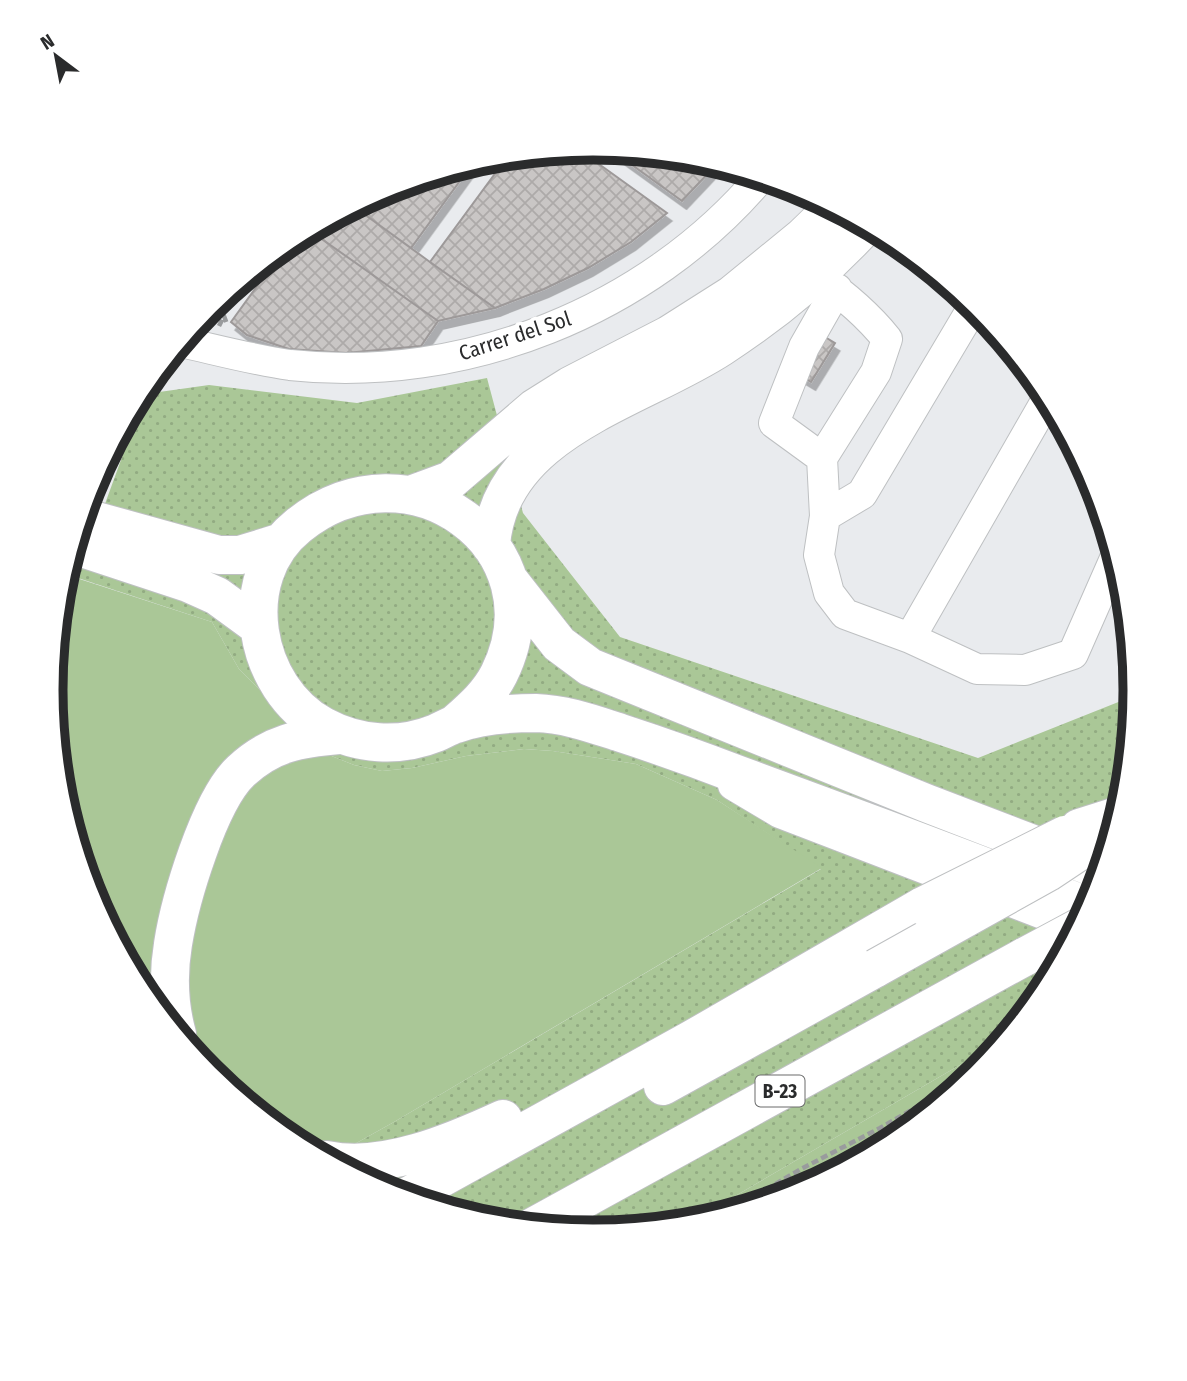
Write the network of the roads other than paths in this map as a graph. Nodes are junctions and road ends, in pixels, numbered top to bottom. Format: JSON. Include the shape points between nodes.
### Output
{"nodes":[{"id":1,"x":753,"y":185,"type":"edge"},
{"id":2,"x":826,"y":214,"type":"edge"},
{"id":3,"x":861,"y":232,"type":"edge"},
{"id":4,"x":827,"y":282,"type":"junction"},
{"id":5,"x":969,"y":315,"type":"edge"},
{"id":6,"x":206,"y":342,"type":"edge"},
{"id":7,"x":1042,"y":408,"type":"edge"},
{"id":8,"x":822,"y":458,"type":"junction"},
{"id":9,"x":413,"y":494,"type":"junction"},
{"id":10,"x":97,"y":503,"type":"edge"},
{"id":11,"x":825,"y":516,"type":"junction"},
{"id":12,"x":91,"y":520,"type":"edge"},
{"id":13,"x":160,"y":539,"type":"junction"},
{"id":14,"x":282,"y":542,"type":"junction"},
{"id":15,"x":82,"y":548,"type":"edge"},
{"id":16,"x":499,"y":562,"type":"junction"},
{"id":17,"x":1110,"y":569,"type":"edge"},
{"id":18,"x":258,"y":626,"type":"junction"},
{"id":19,"x":910,"y":638,"type":"junction"},
{"id":20,"x":457,"y":723,"type":"junction"},
{"id":21,"x":339,"y":734,"type":"junction"},
{"id":22,"x":696,"y":758,"type":"junction"},
{"id":23,"x":1104,"y":833,"type":"edge"},
{"id":24,"x":1090,"y":848,"type":"edge"},
{"id":25,"x":1080,"y":903,"type":"edge"},
{"id":26,"x":1070,"y":923,"type":"edge"},
{"id":27,"x":1064,"y":935,"type":"edge"},
{"id":28,"x":864,"y":957,"type":"junction"},
{"id":29,"x":172,"y":1012,"type":"edge"},
{"id":30,"x":349,"y":1161,"type":"edge"},
{"id":31,"x":418,"y":1191,"type":"edge"},
{"id":32,"x":453,"y":1202,"type":"edge"},
{"id":33,"x":549,"y":1219,"type":"edge"}],
"edges":[{"from":1,"to":6,"type":"street","name":"Carrer del Sol","via":[[682,251],[607,303],[553,327],[476,352],[416,363],[290,365]]},
{"from":2,"to":9,"type":"main road","via":[[732,295],[535,408],[460,475]]},
{"from":3,"to":4,"type":"main road"},
{"from":4,"to":8,"type":"street","via":[[774,423]]},
{"from":4,"to":8,"type":"street","via":[[887,339],[876,372]]},
{"from":4,"to":16,"type":"main road","via":[[687,369],[586,419],[544,448],[504,492],[492,528]]},
{"from":5,"to":11,"type":"street","via":[[862,494]]},
{"from":7,"to":19,"type":"street"},
{"from":8,"to":11,"type":"street"},
{"from":9,"to":14,"type":"main road","via":[[380,492],[347,498],[317,513]]},
{"from":9,"to":16,"type":"main road","via":[[457,512],[476,528]]},
{"from":10,"to":13,"type":"street"},
{"from":11,"to":19,"type":"street","via":[[818,555],[829,593],[845,614]]},
{"from":12,"to":13,"type":"main road"},
{"from":13,"to":14,"type":"main road","via":[[219,555],[240,555]]},
{"from":14,"to":18,"type":"main road","via":[[261,587]]},
{"from":15,"to":18,"type":"main road","via":[[188,583],[217,596]]},
{"from":16,"to":20,"type":"main road","via":[[512,603],[509,650],[484,698]]},
{"from":16,"to":24,"type":"main road","via":[[559,644],[590,667],[926,803]]},
{"from":17,"to":19,"type":"street","via":[[1073,654],[1025,670],[977,670]]},
{"from":18,"to":21,"type":"main road","via":[[271,669],[283,690],[318,723]]},
{"from":20,"to":21,"type":"main road","via":[[404,742],[371,743]]},
{"from":20,"to":22,"type":"main road","via":[[496,715],[569,716]]},
{"from":21,"to":29,"type":"main road","via":[[283,743],[240,772],[223,796],[188,885],[173,944]]},
{"from":22,"to":25,"type":"main road"},
{"from":22,"to":26,"type":"street","via":[[780,813]]},
{"from":23,"to":24,"type":"main road"},
{"from":24,"to":28,"type":"main road","bridge":true},
{"from":24,"to":28,"type":"main road","bridge":true,"via":[[923,906]]},
{"from":27,"to":33,"type":"main road","number":"B-23","bridge":true},
{"from":28,"to":30,"type":"main road","via":[[679,1026],[469,1135],[390,1158]]},
{"from":28,"to":31,"type":"main road","via":[[689,1041]]},
{"from":28,"to":32,"type":"main road"}]}
